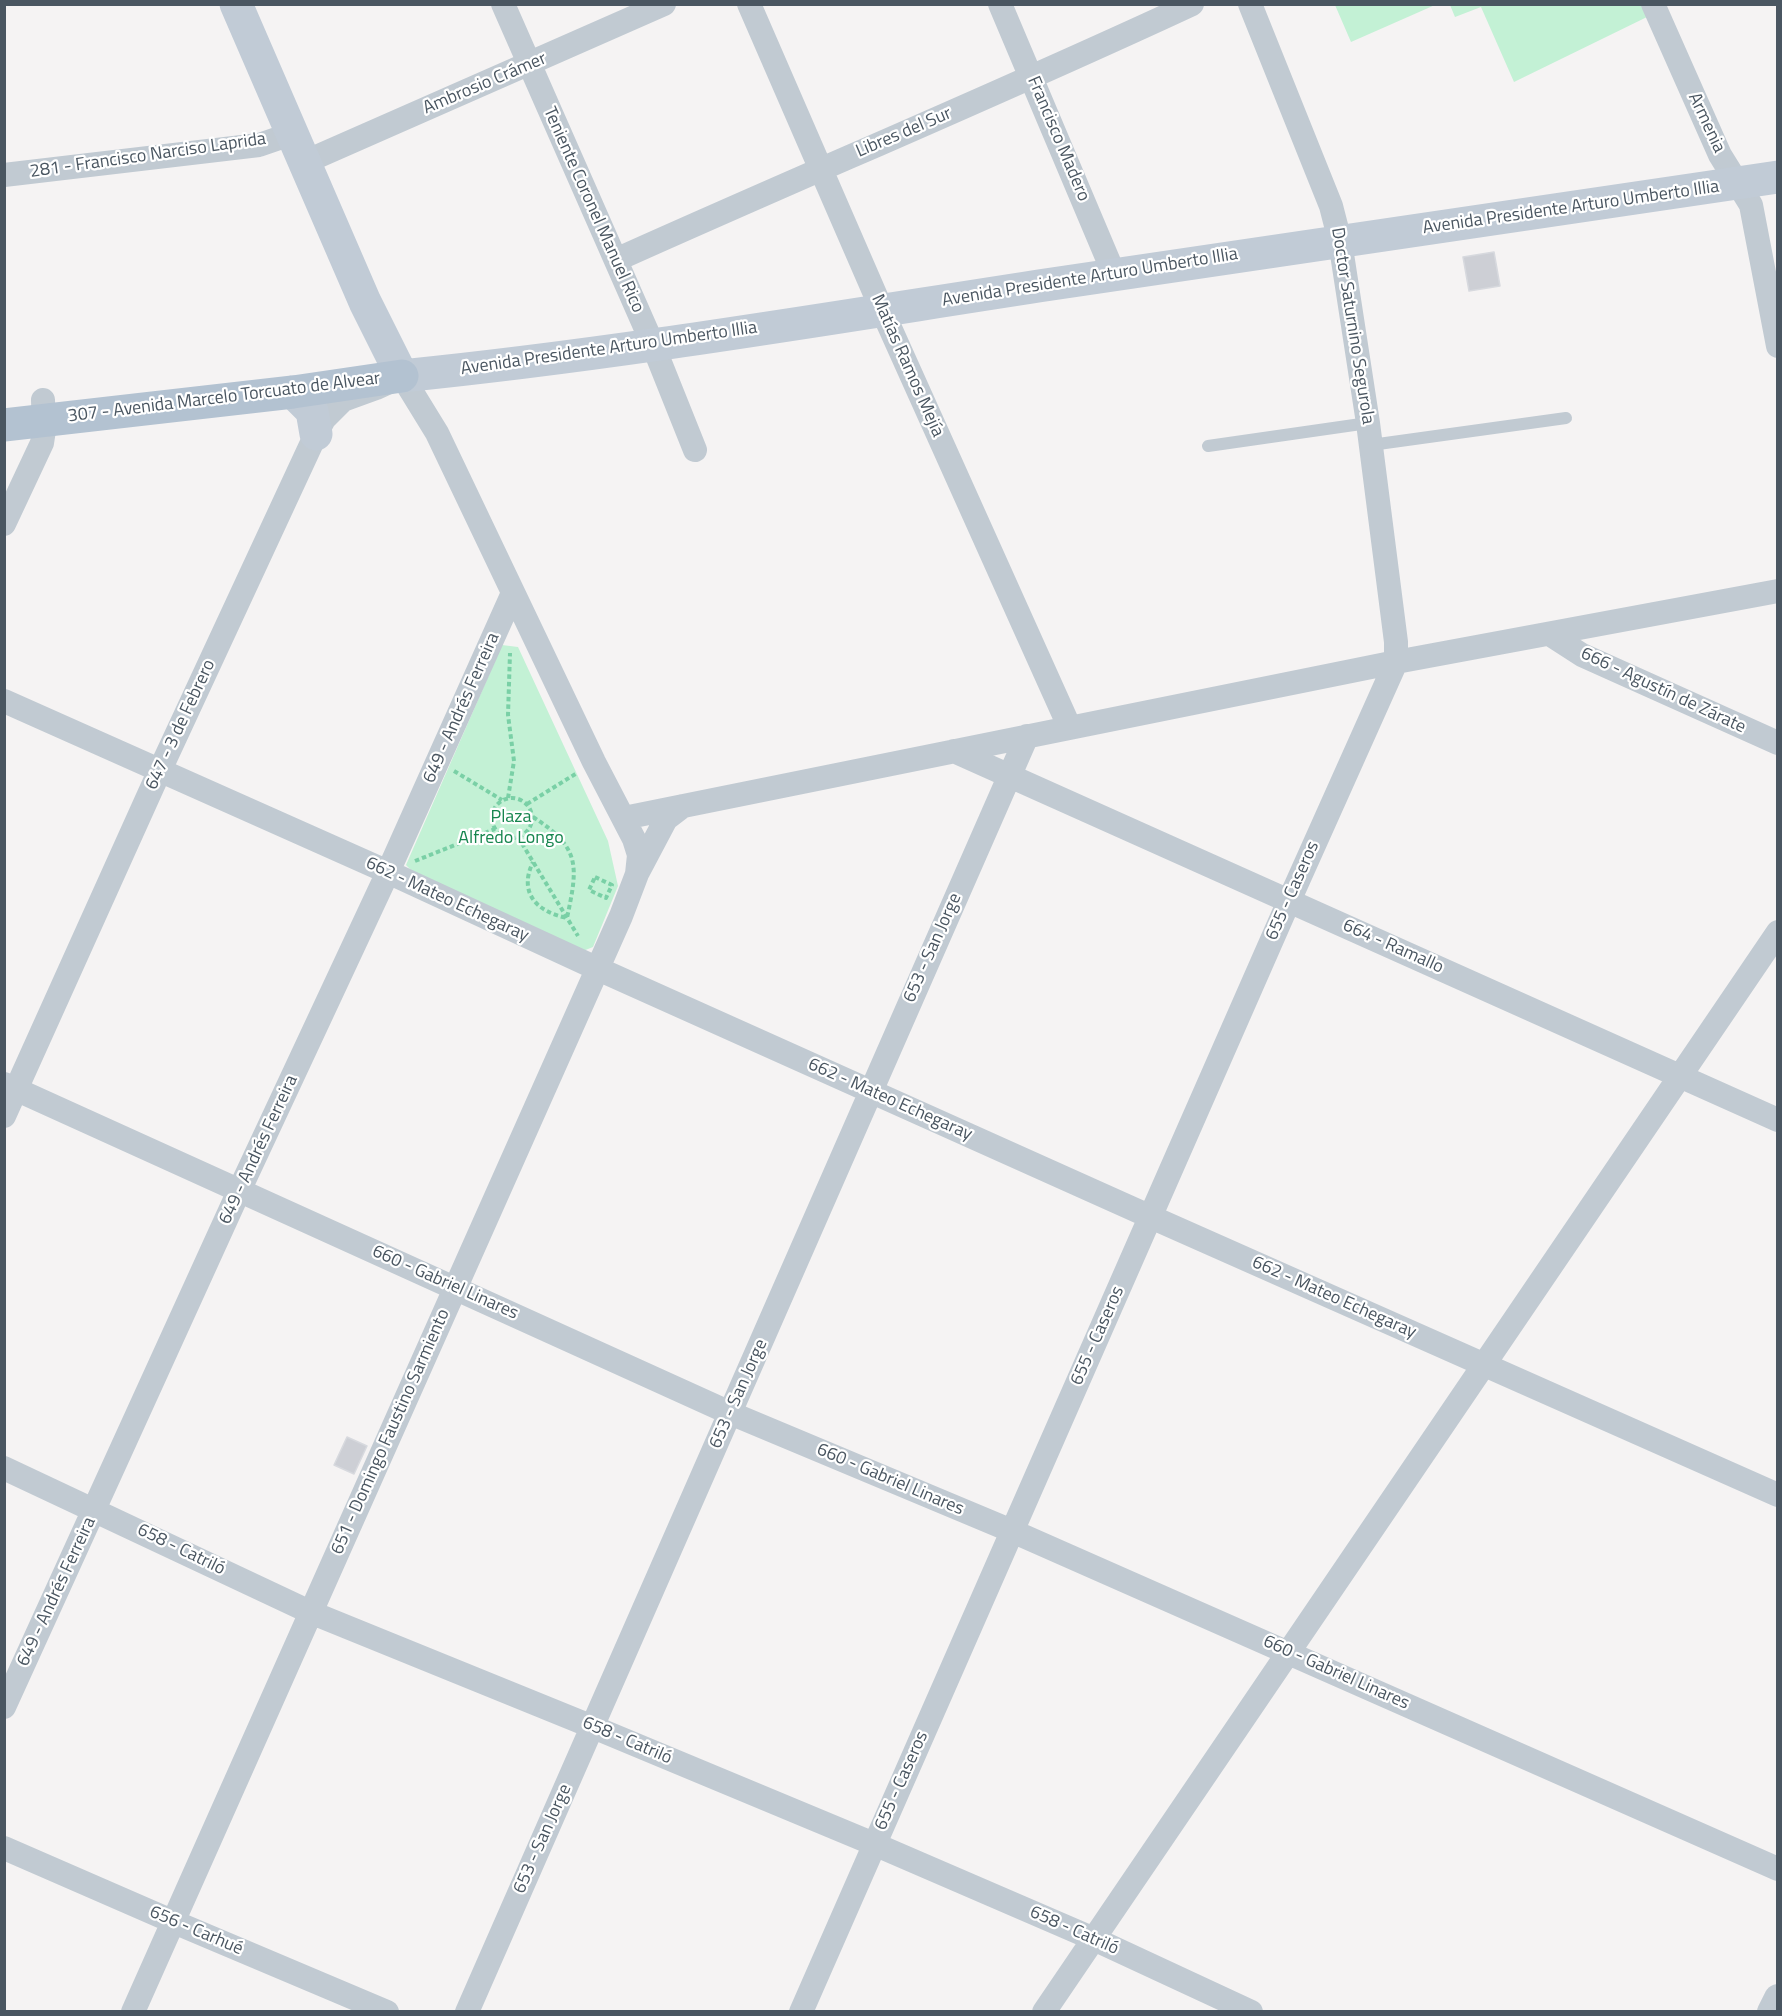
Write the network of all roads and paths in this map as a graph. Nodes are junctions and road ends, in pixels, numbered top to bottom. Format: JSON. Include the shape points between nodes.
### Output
{"nodes":[{"id":1,"x":236,"y":4,"type":"edge"},
{"id":2,"x":503,"y":4,"type":"edge"},
{"id":3,"x":664,"y":4,"type":"edge"},
{"id":4,"x":749,"y":4,"type":"edge"},
{"id":5,"x":1000,"y":4,"type":"edge"},
{"id":6,"x":1192,"y":4,"type":"edge"},
{"id":7,"x":1250,"y":4,"type":"edge"},
{"id":8,"x":1653,"y":4,"type":"edge"},
{"id":9,"x":529,"y":65,"type":"junction"},
{"id":10,"x":1032,"y":78,"type":"junction"},
{"id":11,"x":298,"y":148,"type":"junction"},
{"id":12,"x":820,"y":169,"type":"junction"},
{"id":13,"x":4,"y":175,"type":"edge"},
{"id":14,"x":1778,"y":177,"type":"edge"},
{"id":15,"x":1739,"y":184,"type":"junction"},
{"id":16,"x":1340,"y":241,"type":"junction"},
{"id":17,"x":616,"y":260,"type":"junction"},
{"id":18,"x":1114,"y":274,"type":"junction"},
{"id":19,"x":882,"y":310,"type":"junction"},
{"id":20,"x":653,"y":345,"type":"junction"},
{"id":21,"x":1778,"y":346,"type":"edge"},
{"id":22,"x":402,"y":376,"type":"junction"},
{"id":23,"x":293,"y":392,"type":"junction"},
{"id":24,"x":4,"y":404,"type":"edge"},
{"id":25,"x":44,"y":410,"type":"junction"},
{"id":26,"x":1566,"y":418,"type":"dead end"},
{"id":27,"x":4,"y":425,"type":"edge"},
{"id":28,"x":316,"y":434,"type":"junction"},
{"id":29,"x":1369,"y":434,"type":"junction"},
{"id":30,"x":1208,"y":446,"type":"dead end"},
{"id":31,"x":695,"y":450,"type":"dead end"},
{"id":32,"x":4,"y":524,"type":"edge"},
{"id":33,"x":1778,"y":591,"type":"edge"},
{"id":34,"x":513,"y":592,"type":"junction"},
{"id":35,"x":1551,"y":634,"type":"junction"},
{"id":36,"x":511,"y":648,"type":"dead end"},
{"id":37,"x":1396,"y":662,"type":"junction"},
{"id":38,"x":4,"y":701,"type":"edge"},
{"id":39,"x":1069,"y":726,"type":"junction"},
{"id":40,"x":1027,"y":736,"type":"junction"},
{"id":41,"x":1778,"y":743,"type":"edge"},
{"id":42,"x":954,"y":751,"type":"junction"},
{"id":43,"x":438,"y":761,"type":"junction"},
{"id":44,"x":594,"y":762,"type":"junction"},
{"id":45,"x":160,"y":770,"type":"junction"},
{"id":46,"x":1009,"y":775,"type":"junction"},
{"id":47,"x":508,"y":798,"type":"junction"},
{"id":48,"x":502,"y":800,"type":"junction"},
{"id":49,"x":527,"y":804,"type":"junction"},
{"id":50,"x":683,"y":806,"type":"junction"},
{"id":51,"x":533,"y":817,"type":"junction"},
{"id":52,"x":624,"y":818,"type":"junction"},
{"id":53,"x":495,"y":829,"type":"junction"},
{"id":54,"x":518,"y":837,"type":"junction"},
{"id":55,"x":533,"y":862,"type":"junction"},
{"id":56,"x":388,"y":872,"type":"junction"},
{"id":57,"x":637,"y":874,"type":"junction"},
{"id":58,"x":606,"y":898,"type":"joint"},
{"id":59,"x":1289,"y":901,"type":"junction"},
{"id":60,"x":567,"y":918,"type":"junction"},
{"id":61,"x":1778,"y":932,"type":"edge"},
{"id":62,"x":596,"y":968,"type":"junction"},
{"id":63,"x":1680,"y":1076,"type":"junction"},
{"id":64,"x":10,"y":1087,"type":"edge"},
{"id":65,"x":871,"y":1091,"type":"junction"},
{"id":66,"x":4,"y":1116,"type":"edge"},
{"id":67,"x":1778,"y":1120,"type":"edge"},
{"id":68,"x":239,"y":1191,"type":"junction"},
{"id":69,"x":1151,"y":1217,"type":"junction"},
{"id":70,"x":455,"y":1287,"type":"junction"},
{"id":71,"x":1482,"y":1364,"type":"junction"},
{"id":72,"x":730,"y":1413,"type":"junction"},
{"id":73,"x":4,"y":1468,"type":"edge"},
{"id":74,"x":1778,"y":1495,"type":"edge"},
{"id":75,"x":96,"y":1509,"type":"junction"},
{"id":76,"x":1012,"y":1531,"type":"junction"},
{"id":77,"x":310,"y":1612,"type":"junction"},
{"id":78,"x":1288,"y":1651,"type":"junction"},
{"id":79,"x":4,"y":1707,"type":"edge"},
{"id":80,"x":593,"y":1727,"type":"junction"},
{"id":81,"x":874,"y":1844,"type":"junction"},
{"id":82,"x":4,"y":1848,"type":"edge"},
{"id":83,"x":1778,"y":1869,"type":"edge"},
{"id":84,"x":174,"y":1922,"type":"junction"},
{"id":85,"x":1094,"y":1939,"type":"junction"},
{"id":86,"x":1778,"y":1998,"type":"edge"},
{"id":87,"x":1241,"y":2009,"type":"edge"},
{"id":88,"x":133,"y":2012,"type":"edge"},
{"id":89,"x":387,"y":2012,"type":"edge"},
{"id":90,"x":467,"y":2012,"type":"edge"},
{"id":91,"x":801,"y":2012,"type":"edge"},
{"id":92,"x":1044,"y":2012,"type":"edge"},
{"id":93,"x":1771,"y":2012,"type":"edge"}],
"edges":[{"from":1,"to":11,"type":"main road"},
{"from":2,"to":9,"type":"street","name":"Teniente Coronel Manuel Rico"},
{"from":3,"to":9,"type":"street","name":"Ambrosio Crámer"},
{"from":4,"to":12,"type":"street","name":"Matías Ramos Mejía"},
{"from":5,"to":10,"type":"street","name":"Francisco Madero"},
{"from":6,"to":10,"type":"street","name":"Libres del Sur"},
{"from":7,"to":16,"type":"street","name":"Doctor Saturnino Segurola","via":[[1331,206]]},
{"from":8,"to":15,"type":"street","name":"Armenia","via":[[1720,155]]},
{"from":9,"to":11,"type":"street","name":"Ambrosio Crámer"},
{"from":9,"to":17,"type":"street","name":"Teniente Coronel Manuel Rico"},
{"from":10,"to":12,"type":"street","name":"Libres del Sur"},
{"from":10,"to":18,"type":"street","name":"Francisco Madero"},
{"from":11,"to":13,"type":"street","name":"281 - Francisco Narciso Laprida","via":[[260,145]]},
{"from":11,"to":22,"type":"main road"},
{"from":12,"to":17,"type":"street","name":"Libres del Sur"},
{"from":12,"to":19,"type":"street","name":"Matías Ramos Mejía"},
{"from":14,"to":15,"type":"main road","name":"Avenida Presidente Arturo Umberto Illia"},
{"from":15,"to":16,"type":"main road","name":"Avenida Presidente Arturo Umberto Illia"},
{"from":15,"to":21,"type":"street","name":"Armenia","via":[[1751,205]]},
{"from":16,"to":18,"type":"main road","name":"Avenida Presidente Arturo Umberto Illia"},
{"from":16,"to":29,"type":"street","name":"Doctor Saturnino Segurola"},
{"from":17,"to":20,"type":"street","name":"Teniente Coronel Manuel Rico"},
{"from":18,"to":19,"type":"main road","name":"Avenida Presidente Arturo Umberto Illia"},
{"from":19,"to":20,"type":"main road","name":"Avenida Presidente Arturo Umberto Illia"},
{"from":19,"to":39,"type":"street","name":"Matías Ramos Mejía"},
{"from":20,"to":22,"type":"main road","name":"Avenida Presidente Arturo Umberto Illia"},
{"from":20,"to":31,"type":"street","name":"Teniente Coronel Manuel Rico"},
{"from":22,"to":23,"type":"main road","name":"307 - Avenida Marcelo Torcuato de Alvear"},
{"from":22,"to":25,"type":"main road","name":"307 - Avenida Marcelo Torcuato de Alvear","via":[[369,369],[327,370]]},
{"from":22,"to":28,"type":"street","name":"647 - 3 de Febrero","via":[[343,399]]},
{"from":22,"to":34,"type":"street","name":"651 - Domingo Faustino Sarmiento","via":[[437,433]]},
{"from":23,"to":25,"type":"main road","name":"307 - Avenida Marcelo Torcuato de Alvear"},
{"from":23,"to":28,"type":"main road","via":[[312,411]]},
{"from":24,"to":25,"type":"main road","name":"307 - Avenida Marcelo Torcuato de Alvear"},
{"from":25,"to":27,"type":"main road","name":"307 - Avenida Marcelo Torcuato de Alvear"},
{"from":25,"to":32,"type":"street","via":[[42,443]]},
{"from":26,"to":29,"type":"lane"},
{"from":28,"to":45,"type":"street","name":"647 - 3 de Febrero"},
{"from":29,"to":30,"type":"lane"},
{"from":29,"to":37,"type":"street","name":"Doctor Saturnino Segurola"},
{"from":33,"to":35,"type":"street"},
{"from":34,"to":43,"type":"street","name":"649 - Andrés Ferreira"},
{"from":34,"to":44,"type":"street","name":"651 - Domingo Faustino Sarmiento"},
{"from":35,"to":37,"type":"street"},
{"from":35,"to":41,"type":"street","name":"666 - Agustín de Zárate","via":[[1582,655]]},
{"from":36,"to":47,"type":"path","via":[[508,715],[514,761]]},
{"from":37,"to":39,"type":"street"},
{"from":37,"to":59,"type":"street","name":"655 - Caseros"},
{"from":38,"to":45,"type":"street","name":"662 - Mateo Echegaray"},
{"from":39,"to":40,"type":"street"},
{"from":40,"to":42,"type":"street"},
{"from":40,"to":46,"type":"street"},
{"from":42,"to":46,"type":"street","name":"664 - Ramallo"},
{"from":42,"to":50,"type":"street"},
{"from":43,"to":48,"type":"path"},
{"from":43,"to":56,"type":"street","name":"649 - Andrés Ferreira"},
{"from":44,"to":49,"type":"path"},
{"from":44,"to":52,"type":"street","name":"651 - Domingo Faustino Sarmiento"},
{"from":45,"to":56,"type":"street","name":"662 - Mateo Echegaray"},
{"from":45,"to":64,"type":"street","name":"647 - 3 de Febrero"},
{"from":46,"to":59,"type":"street","name":"664 - Ramallo"},
{"from":46,"to":65,"type":"street","name":"653 - San Jorge"},
{"from":47,"to":48,"type":"path"},
{"from":47,"to":49,"type":"path"},
{"from":48,"to":53,"type":"path","via":[[492,817]]},
{"from":49,"to":51,"type":"path"},
{"from":50,"to":52,"type":"street"},
{"from":50,"to":57,"type":"street","via":[[658,830]]},
{"from":51,"to":54,"type":"path","via":[[529,830]]},
{"from":51,"to":60,"type":"path","via":[[557,835],[574,862]]},
{"from":52,"to":57,"type":"street","name":"651 - Domingo Faustino Sarmiento","via":[[639,855]]},
{"from":53,"to":54,"type":"path","via":[[505,837]]},
{"from":53,"to":56,"type":"path"},
{"from":54,"to":55,"type":"path"},
{"from":55,"to":60,"type":"path"},
{"from":55,"to":60,"type":"path","via":[[528,872],[530,894],[543,910]]},
{"from":56,"to":62,"type":"street","name":"662 - Mateo Echegaray"},
{"from":56,"to":68,"type":"street","name":"649 - Andrés Ferreira"},
{"from":57,"to":62,"type":"street","name":"651 - Domingo Faustino Sarmiento"},
{"from":58,"to":58,"type":"path","via":[[589,890],[595,877],[612,885]]},
{"from":59,"to":63,"type":"street","name":"664 - Ramallo"},
{"from":59,"to":69,"type":"street","name":"655 - Caseros"},
{"from":60,"to":62,"type":"path"},
{"from":61,"to":63,"type":"street"},
{"from":62,"to":65,"type":"street","name":"662 - Mateo Echegaray"},
{"from":62,"to":70,"type":"street","name":"651 - Domingo Faustino Sarmiento"},
{"from":63,"to":67,"type":"street","name":"664 - Ramallo"},
{"from":63,"to":71,"type":"street"},
{"from":64,"to":66,"type":"street","name":"647 - 3 de Febrero"},
{"from":64,"to":68,"type":"street","name":"660 - Gabriel Linares"},
{"from":65,"to":69,"type":"street","name":"662 - Mateo Echegaray"},
{"from":65,"to":72,"type":"street","name":"653 - San Jorge"},
{"from":68,"to":70,"type":"street","name":"660 - Gabriel Linares"},
{"from":68,"to":75,"type":"street","name":"649 - Andrés Ferreira"},
{"from":69,"to":71,"type":"street","name":"662 - Mateo Echegaray"},
{"from":69,"to":76,"type":"street","name":"655 - Caseros"},
{"from":70,"to":72,"type":"street","name":"660 - Gabriel Linares"},
{"from":70,"to":77,"type":"street","name":"651 - Domingo Faustino Sarmiento"},
{"from":71,"to":74,"type":"street","name":"662 - Mateo Echegaray"},
{"from":71,"to":78,"type":"street"},
{"from":72,"to":76,"type":"street","name":"660 - Gabriel Linares"},
{"from":72,"to":80,"type":"street","name":"653 - San Jorge"},
{"from":73,"to":75,"type":"street","name":"658 - Catriló"},
{"from":75,"to":77,"type":"street","name":"658 - Catriló"},
{"from":75,"to":79,"type":"street","name":"649 - Andrés Ferreira"},
{"from":76,"to":78,"type":"street","name":"660 - Gabriel Linares"},
{"from":76,"to":81,"type":"street","name":"655 - Caseros"},
{"from":77,"to":80,"type":"street","name":"658 - Catriló"},
{"from":77,"to":84,"type":"street","name":"651 - Domingo Faustino Sarmiento"},
{"from":78,"to":83,"type":"street","name":"660 - Gabriel Linares"},
{"from":78,"to":85,"type":"street"},
{"from":80,"to":81,"type":"street","name":"658 - Catriló"},
{"from":80,"to":90,"type":"street","name":"653 - San Jorge"},
{"from":81,"to":85,"type":"street","name":"658 - Catriló"},
{"from":81,"to":91,"type":"street","name":"655 - Caseros"},
{"from":82,"to":84,"type":"street","name":"656 - Carhué"},
{"from":84,"to":88,"type":"street","name":"651 - Domingo Faustino Sarmiento"},
{"from":84,"to":89,"type":"street","name":"656 - Carhué"},
{"from":85,"to":87,"type":"street","name":"658 - Catriló"},
{"from":85,"to":92,"type":"street"},
{"from":86,"to":93,"type":"street"}]}
